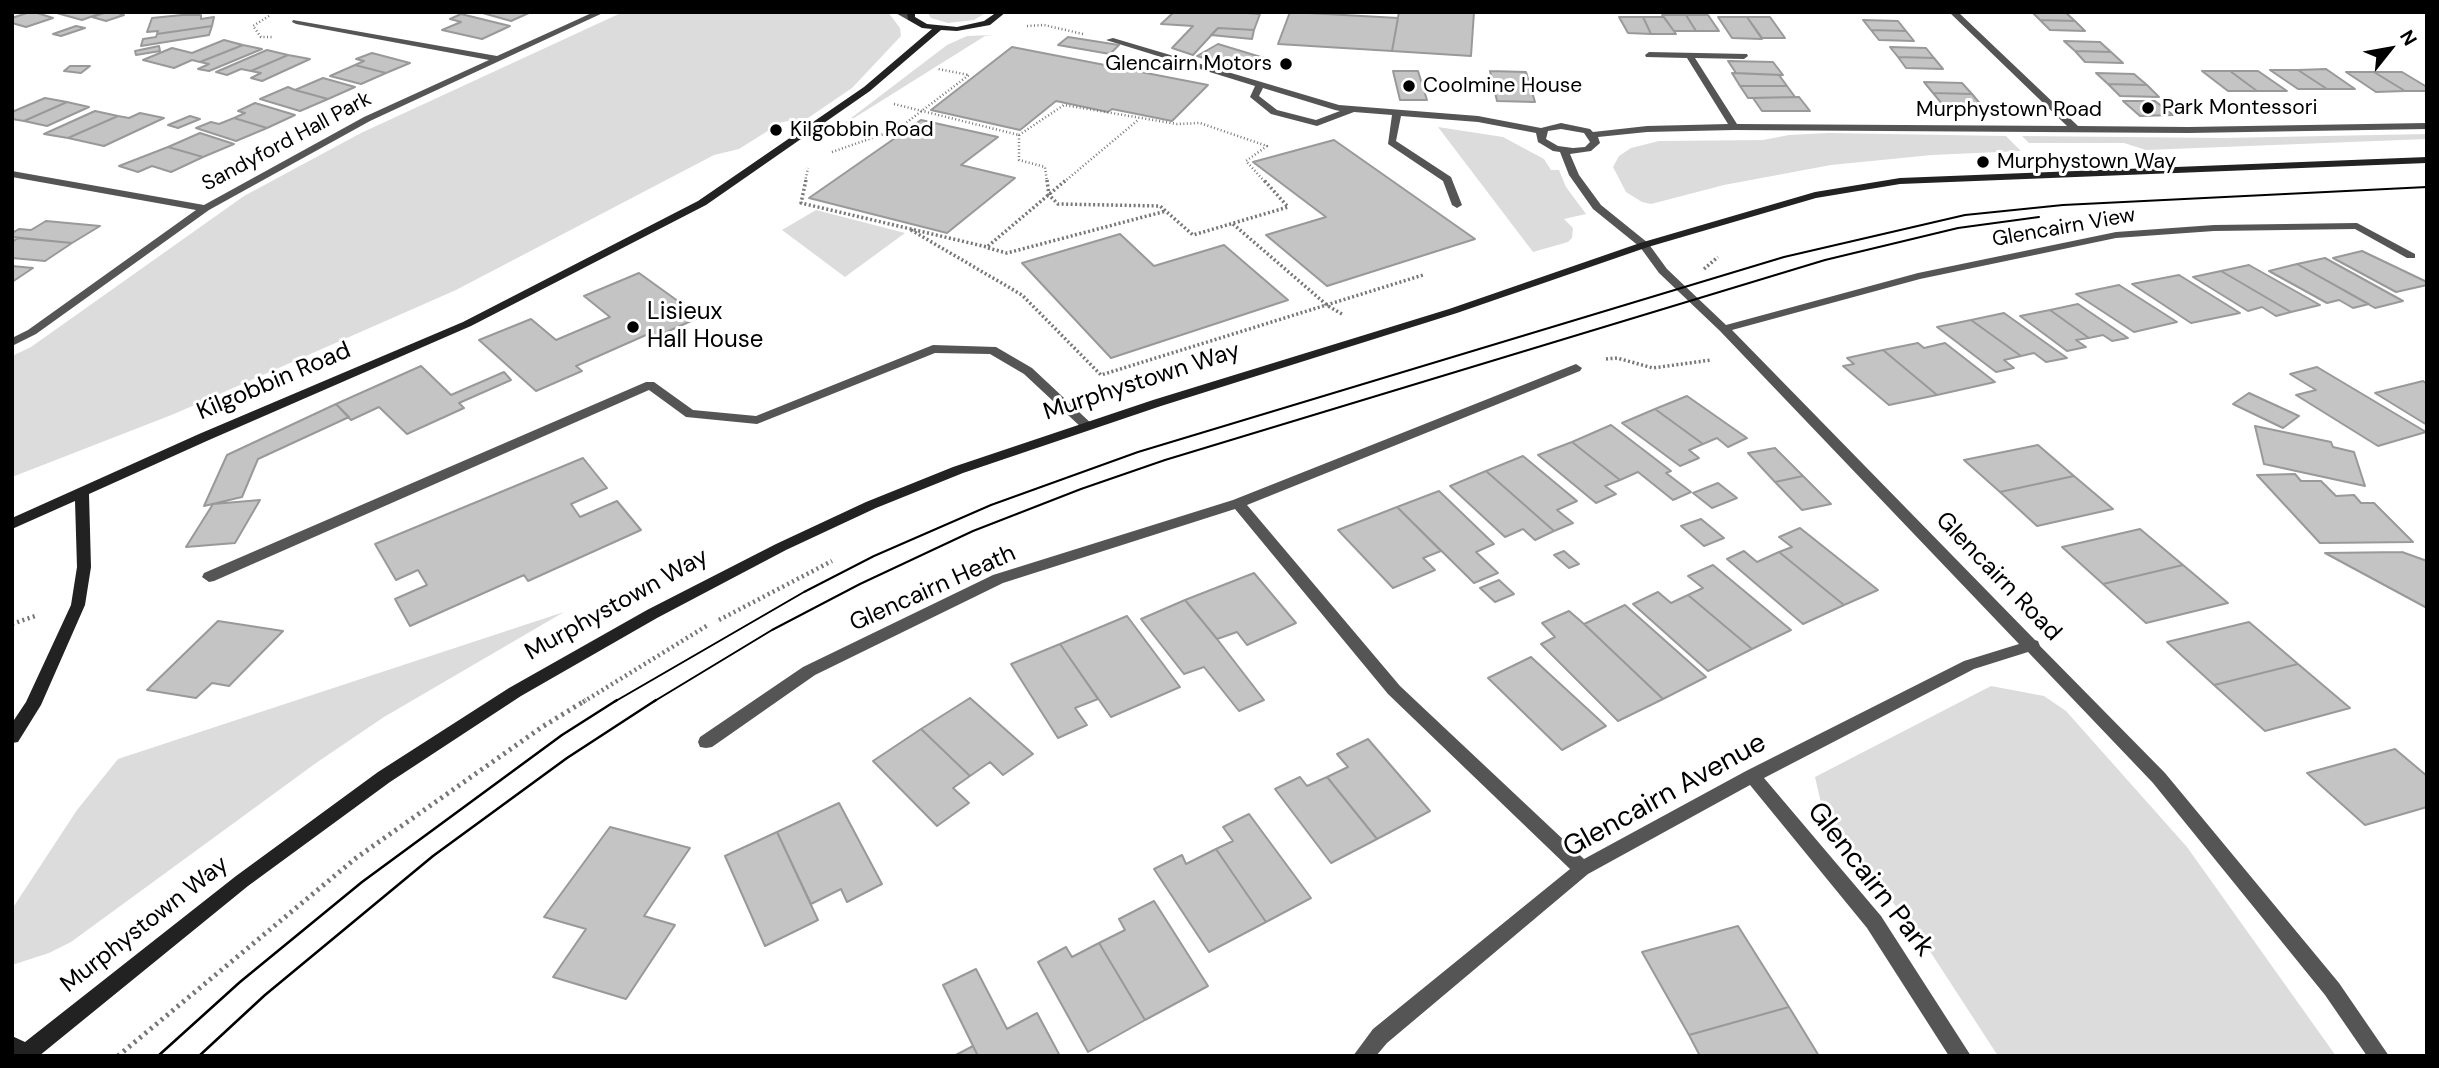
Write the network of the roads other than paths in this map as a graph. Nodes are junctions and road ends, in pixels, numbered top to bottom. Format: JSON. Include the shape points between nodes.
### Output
{"nodes":[{"id":1,"x":601,"y":12,"type":"edge"},
{"id":2,"x":898,"y":12,"type":"edge"},
{"id":3,"x":1002,"y":12,"type":"edge"},
{"id":4,"x":1953,"y":12,"type":"edge"},
{"id":5,"x":911,"y":15,"type":"edge"},
{"id":6,"x":296,"y":22,"type":"dead end"},
{"id":7,"x":939,"y":28,"type":"junction"},
{"id":8,"x":1110,"y":40,"type":"dead end"},
{"id":9,"x":1649,"y":55,"type":"dead end"},
{"id":10,"x":1689,"y":55,"type":"junction"},
{"id":11,"x":1744,"y":56,"type":"dead end"},
{"id":12,"x":497,"y":60,"type":"junction"},
{"id":13,"x":1260,"y":86,"type":"junction"},
{"id":14,"x":1353,"y":109,"type":"junction"},
{"id":15,"x":1397,"y":113,"type":"junction"},
{"id":16,"x":2427,"y":126,"type":"edge"},
{"id":17,"x":1734,"y":127,"type":"junction"},
{"id":18,"x":2074,"y":128,"type":"junction"},
{"id":19,"x":1544,"y":131,"type":"junction"},
{"id":20,"x":1592,"y":135,"type":"junction"},
{"id":21,"x":1564,"y":150,"type":"junction"},
{"id":22,"x":2427,"y":160,"type":"edge"},
{"id":23,"x":12,"y":174,"type":"edge"},
{"id":24,"x":1457,"y":205,"type":"dead end"},
{"id":25,"x":205,"y":208,"type":"junction"},
{"id":26,"x":1644,"y":245,"type":"junction"},
{"id":27,"x":2411,"y":256,"type":"dead end"},
{"id":28,"x":1724,"y":329,"type":"junction"},
{"id":29,"x":12,"y":343,"type":"edge"},
{"id":30,"x":1576,"y":368,"type":"road end"},
{"id":31,"x":1088,"y":426,"type":"junction"},
{"id":32,"x":82,"y":491,"type":"junction"},
{"id":33,"x":1238,"y":503,"type":"junction"},
{"id":34,"x":12,"y":524,"type":"edge"},
{"id":35,"x":209,"y":577,"type":"dead end"},
{"id":36,"x":2033,"y":645,"type":"junction"},
{"id":37,"x":12,"y":737,"type":"edge"},
{"id":38,"x":706,"y":742,"type":"dead end"},
{"id":39,"x":1752,"y":776,"type":"junction"},
{"id":40,"x":1582,"y":869,"type":"junction"},
{"id":41,"x":21,"y":1051,"type":"edge"},
{"id":42,"x":1363,"y":1056,"type":"edge"},
{"id":43,"x":1962,"y":1056,"type":"edge"},
{"id":44,"x":2379,"y":1056,"type":"edge"}],
"edges":[{"from":1,"to":12,"type":"street","name":"Sandyford Hall Park"},
{"from":2,"to":5,"type":"street"},
{"from":3,"to":7,"type":"street","via":[[973,27]]},
{"from":4,"to":18,"type":"street"},
{"from":5,"to":7,"type":"street","via":[[925,26]]},
{"from":6,"to":12,"type":"street"},
{"from":7,"to":32,"type":"street","name":"Kilgobbin Road","via":[[867,89],[702,203],[467,324]]},
{"from":8,"to":13,"type":"street"},
{"from":9,"to":10,"type":"street"},
{"from":10,"to":11,"type":"street"},
{"from":10,"to":17,"type":"street"},
{"from":12,"to":25,"type":"street","name":"Sandyford Hall Park","via":[[367,119]]},
{"from":13,"to":14,"type":"street"},
{"from":13,"to":14,"type":"street","via":[[1254,97],[1274,112],[1317,123]]},
{"from":14,"to":15,"type":"street"},
{"from":15,"to":19,"type":"street","via":[[1471,118]]},
{"from":15,"to":24,"type":"street","via":[[1391,142],[1447,180]]},
{"from":16,"to":18,"type":"street","name":"Murphystown Road"},
{"from":17,"to":18,"type":"street","name":"Murphystown Road"},
{"from":17,"to":20,"type":"street","name":"Murphystown Road"},
{"from":19,"to":20,"type":"street","via":[[1570,127]]},
{"from":19,"to":21,"type":"street","via":[[1540,136],[1544,143]]},
{"from":20,"to":21,"type":"street","via":[[1593,146]]},
{"from":21,"to":26,"type":"street","name":"Glencairn Road","via":[[1574,175],[1597,207]]},
{"from":22,"to":26,"type":"street","name":"Murphystown Way","via":[[1900,181],[1789,201]]},
{"from":23,"to":25,"type":"street"},
{"from":25,"to":29,"type":"street","name":"Sandyford Hall Park"},
{"from":26,"to":28,"type":"street","name":"Glencairn Road","via":[[1663,271]]},
{"from":26,"to":31,"type":"street","name":"Murphystown Way","via":[[1453,311]]},
{"from":27,"to":28,"type":"street","name":"Glencairn View","via":[[2357,226],[2116,235],[1919,276]]},
{"from":28,"to":36,"type":"street","name":"Glencairn Road"},
{"from":30,"to":33,"type":"street","name":"Glencairn Heath"},
{"from":31,"to":35,"type":"street","via":[[1028,371],[992,349],[933,349],[757,420],[690,414],[650,385]]},
{"from":31,"to":41,"type":"street","name":"Murphystown Way","via":[[871,505],[652,614],[515,692],[384,777]]},
{"from":32,"to":34,"type":"street","name":"Kilgobbin Road"},
{"from":32,"to":37,"type":"street","via":[[84,567],[78,605],[33,705]]},
{"from":33,"to":38,"type":"street","name":"Glencairn Heath","via":[[998,579],[809,671]]},
{"from":33,"to":40,"type":"street","via":[[1394,690]]},
{"from":36,"to":39,"type":"street","name":"Glencairn Avenue","via":[[1969,665]]},
{"from":36,"to":44,"type":"street","name":"Glencairn Road","via":[[2159,778],[2332,989]]},
{"from":39,"to":40,"type":"street","name":"Glencairn Avenue"},
{"from":39,"to":43,"type":"street","name":"Glencairn Park","via":[[1874,922]]},
{"from":40,"to":42,"type":"street","name":"Glencairn Avenue","via":[[1380,1036]]}]}
